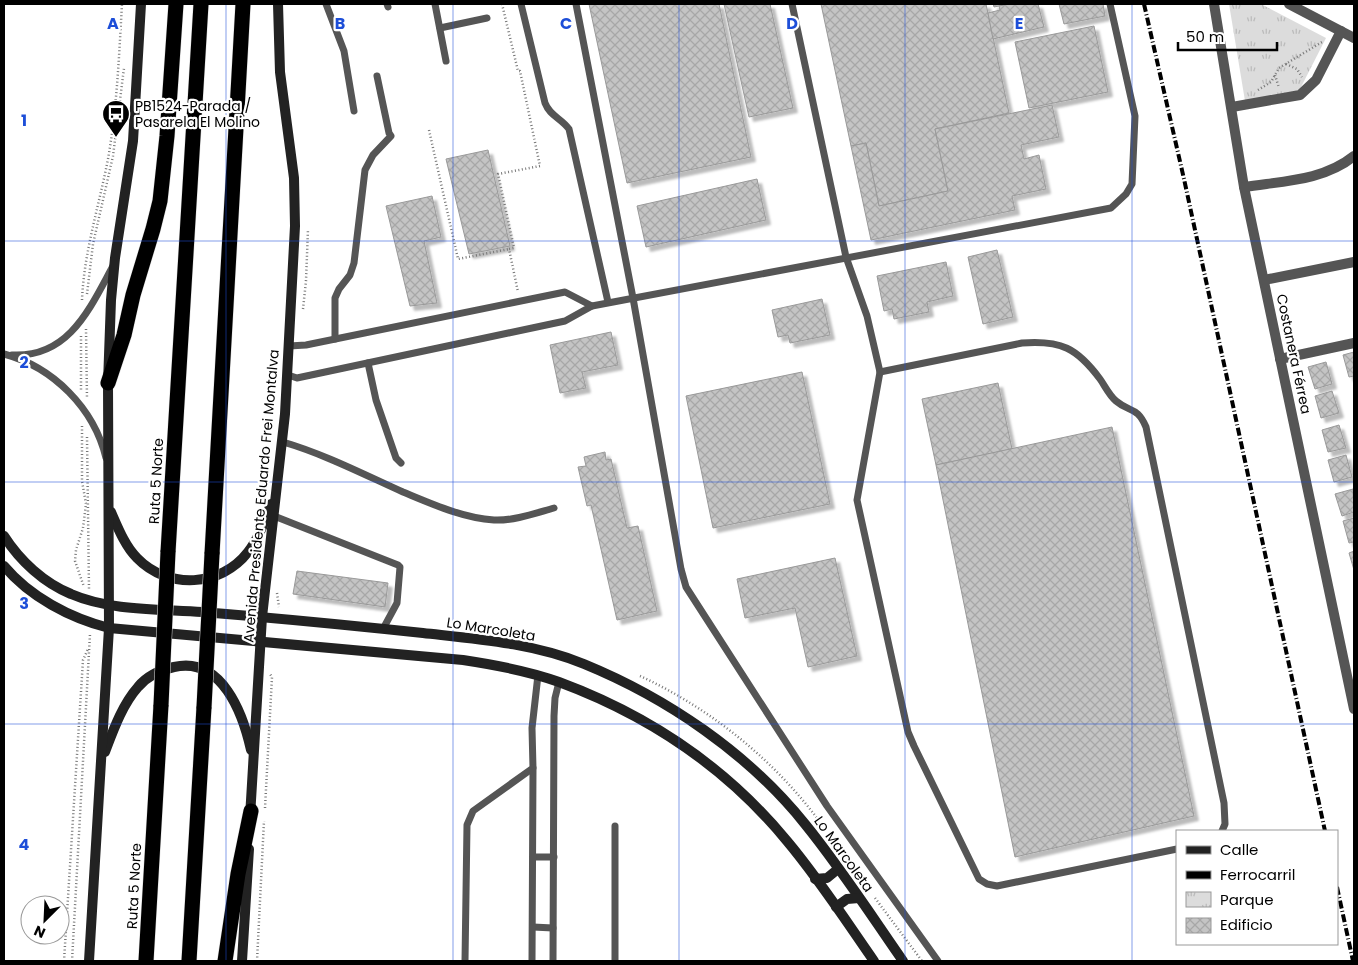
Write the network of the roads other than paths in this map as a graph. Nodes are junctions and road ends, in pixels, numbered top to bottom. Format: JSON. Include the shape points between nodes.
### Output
{"nodes":[{"id":1,"x":141,"y":4,"type":"edge"},
{"id":2,"x":176,"y":4,"type":"edge"},
{"id":3,"x":201,"y":4,"type":"edge"},
{"id":4,"x":243,"y":4,"type":"edge"},
{"id":5,"x":278,"y":4,"type":"edge"},
{"id":6,"x":326,"y":4,"type":"edge"},
{"id":7,"x":435,"y":4,"type":"edge"},
{"id":8,"x":521,"y":4,"type":"edge"},
{"id":9,"x":576,"y":4,"type":"edge"},
{"id":10,"x":792,"y":4,"type":"edge"},
{"id":11,"x":1110,"y":4,"type":"edge"},
{"id":12,"x":1214,"y":4,"type":"edge"},
{"id":13,"x":1289,"y":4,"type":"edge"},
{"id":14,"x":487,"y":18,"type":"dead end"},
{"id":15,"x":440,"y":28,"type":"junction"},
{"id":16,"x":1341,"y":30,"type":"junction"},
{"id":17,"x":1354,"y":38,"type":"edge"},
{"id":18,"x":446,"y":62,"type":"dead end"},
{"id":19,"x":376,"y":76,"type":"dead end"},
{"id":20,"x":1232,"y":107,"type":"junction"},
{"id":21,"x":354,"y":111,"type":"dead end"},
{"id":22,"x":1354,"y":156,"type":"edge"},
{"id":23,"x":1244,"y":187,"type":"junction"},
{"id":24,"x":846,"y":257,"type":"junction"},
{"id":25,"x":1354,"y":262,"type":"edge"},
{"id":26,"x":114,"y":264,"type":"junction"},
{"id":27,"x":1264,"y":280,"type":"junction"},
{"id":28,"x":633,"y":298,"type":"junction"},
{"id":29,"x":608,"y":302,"type":"junction"},
{"id":30,"x":592,"y":306,"type":"junction"},
{"id":31,"x":336,"y":339,"type":"junction"},
{"id":32,"x":1354,"y":343,"type":"edge"},
{"id":33,"x":289,"y":346,"type":"junction"},
{"id":34,"x":5,"y":355,"type":"edge"},
{"id":35,"x":1280,"y":358,"type":"junction"},
{"id":36,"x":368,"y":363,"type":"junction"},
{"id":37,"x":880,"y":372,"type":"junction"},
{"id":38,"x":288,"y":375,"type":"junction"},
{"id":39,"x":108,"y":383,"type":"junction"},
{"id":40,"x":283,"y":442,"type":"junction"},
{"id":41,"x":401,"y":463,"type":"dead end"},
{"id":42,"x":108,"y":468,"type":"junction"},
{"id":43,"x":277,"y":489,"type":"junction"},
{"id":44,"x":109,"y":507,"type":"junction"},
{"id":45,"x":554,"y":508,"type":"dead end"},
{"id":46,"x":274,"y":516,"type":"junction"},
{"id":47,"x":4,"y":536,"type":"edge"},
{"id":48,"x":4,"y":566,"type":"edge"},
{"id":49,"x":109,"y":605,"type":"junction"},
{"id":50,"x":262,"y":617,"type":"junction"},
{"id":51,"x":109,"y":628,"type":"junction"},
{"id":52,"x":384,"y":629,"type":"junction"},
{"id":53,"x":261,"y":642,"type":"junction"},
{"id":54,"x":538,"y":676,"type":"junction"},
{"id":55,"x":559,"y":682,"type":"junction"},
{"id":56,"x":1354,"y":709,"type":"edge"},
{"id":57,"x":101,"y":762,"type":"junction"},
{"id":58,"x":254,"y":764,"type":"junction"},
{"id":59,"x":533,"y":768,"type":"junction"},
{"id":60,"x":251,"y":812,"type":"junction"},
{"id":61,"x":616,"y":826,"type":"dead end"},
{"id":62,"x":1222,"y":830,"type":"edge"},
{"id":63,"x":1176,"y":849,"type":"edge"},
{"id":64,"x":533,"y":857,"type":"junction"},
{"id":65,"x":554,"y":857,"type":"junction"},
{"id":66,"x":838,"y":870,"type":"junction"},
{"id":67,"x":815,"y":879,"type":"junction"},
{"id":68,"x":859,"y":898,"type":"junction"},
{"id":69,"x":836,"y":907,"type":"junction"},
{"id":70,"x":533,"y":927,"type":"junction"},
{"id":71,"x":553,"y":928,"type":"junction"},
{"id":72,"x":89,"y":961,"type":"edge"},
{"id":73,"x":146,"y":961,"type":"edge"},
{"id":74,"x":189,"y":961,"type":"edge"},
{"id":75,"x":224,"y":961,"type":"edge"},
{"id":76,"x":242,"y":961,"type":"edge"},
{"id":77,"x":465,"y":961,"type":"edge"},
{"id":78,"x":532,"y":961,"type":"edge"},
{"id":79,"x":553,"y":961,"type":"edge"},
{"id":80,"x":615,"y":961,"type":"edge"},
{"id":81,"x":874,"y":961,"type":"edge"},
{"id":82,"x":903,"y":961,"type":"edge"},
{"id":83,"x":938,"y":961,"type":"edge"}],
"edges":[{"from":1,"to":26,"type":"main road","via":[[133,141]]},
{"from":2,"to":39,"type":"highway","via":[[160,200]]},
{"from":3,"to":73,"type":"highway","name":"Ruta 5 Norte","bridge":true},
{"from":4,"to":74,"type":"highway","bridge":true},
{"from":5,"to":33,"type":"main road","name":"Avenida Presidente Eduardo Frei Montalva","via":[[280,72],[296,191]]},
{"from":6,"to":21,"type":"lane","via":[[344,51]]},
{"from":7,"to":15,"type":"lane"},
{"from":8,"to":29,"type":"lane","via":[[548,111],[564,122],[568,129]]},
{"from":9,"to":28,"type":"lane"},
{"from":10,"to":24,"type":"lane"},
{"from":11,"to":24,"type":"lane","via":[[1136,116],[1132,184],[1126,194],[1111,208]]},
{"from":12,"to":20,"type":"street","name":"Costanera Férrea"},
{"from":13,"to":16,"type":"street"},
{"from":14,"to":15,"type":"lane"},
{"from":15,"to":18,"type":"lane"},
{"from":16,"to":17,"type":"street"},
{"from":16,"to":20,"type":"street","via":[[1316,80],[1300,95]]},
{"from":19,"to":31,"type":"lane","via":[[391,136],[365,170],[354,263],[336,298]]},
{"from":20,"to":23,"type":"street","name":"Costanera Férrea"},
{"from":22,"to":23,"type":"street","via":[[1320,175]]},
{"from":23,"to":27,"type":"street","name":"Costanera Férrea"},
{"from":24,"to":28,"type":"lane"},
{"from":24,"to":37,"type":"lane","via":[[867,316]]},
{"from":25,"to":27,"type":"street"},
{"from":26,"to":34,"type":"lane","via":[[89,310],[65,338],[37,352]]},
{"from":26,"to":39,"type":"main road"},
{"from":27,"to":35,"type":"street","name":"Costanera Férrea"},
{"from":28,"to":29,"type":"lane"},
{"from":28,"to":83,"type":"lane","via":[[686,587],[827,806]]},
{"from":29,"to":30,"type":"lane"},
{"from":30,"to":31,"type":"lane","via":[[566,292]]},
{"from":30,"to":36,"type":"lane","via":[[565,321]]},
{"from":31,"to":33,"type":"lane"},
{"from":32,"to":35,"type":"street"},
{"from":33,"to":38,"type":"main road","name":"Avenida Presidente Eduardo Frei Montalva"},
{"from":34,"to":42,"type":"lane","via":[[46,374],[69,392],[94,427]]},
{"from":35,"to":56,"type":"street","name":"Costanera Férrea"},
{"from":36,"to":38,"type":"lane","via":[[297,378]]},
{"from":36,"to":41,"type":"lane","via":[[376,400],[396,458]]},
{"from":37,"to":62,"type":"lane","via":[[1043,341],[1076,352],[1114,400],[1142,417],[1224,803]]},
{"from":37,"to":63,"type":"lane","via":[[857,500],[908,732],[979,879],[997,886]]},
{"from":38,"to":40,"type":"main road","name":"Avenida Presidente Eduardo Frei Montalva"},
{"from":39,"to":42,"type":"main road"},
{"from":40,"to":43,"type":"main road","name":"Avenida Presidente Eduardo Frei Montalva"},
{"from":40,"to":45,"type":"lane","via":[[426,502],[468,516],[496,520]]},
{"from":42,"to":44,"type":"main road"},
{"from":43,"to":44,"type":"main road","via":[[264,524],[242,560],[212,578],[200,580],[172,578],[146,566],[130,550]]},
{"from":43,"to":46,"type":"main road","name":"Avenida Presidente Eduardo Frei Montalva"},
{"from":44,"to":49,"type":"main road"},
{"from":46,"to":50,"type":"main road","name":"Avenida Presidente Eduardo Frei Montalva"},
{"from":46,"to":52,"type":"lane","via":[[398,565],[397,602]]},
{"from":47,"to":49,"type":"main road","name":"Lo Marcoleta","via":[[27,565],[55,586]]},
{"from":48,"to":51,"type":"main road","via":[[26,588],[51,604],[90,623]]},
{"from":49,"to":50,"type":"main road","name":"Lo Marcoleta"},
{"from":49,"to":51,"type":"main road"},
{"from":50,"to":52,"type":"main road","name":"Lo Marcoleta"},
{"from":50,"to":53,"type":"main road","name":"Avenida Presidente Eduardo Frei Montalva"},
{"from":51,"to":53,"type":"main road"},
{"from":51,"to":57,"type":"main road"},
{"from":52,"to":66,"type":"main road","name":"Lo Marcoleta","via":[[499,641],[542,650],[581,662],[640,691],[696,725],[766,782],[805,823]]},
{"from":53,"to":54,"type":"main road","via":[[463,660]]},
{"from":53,"to":58,"type":"main road","name":"Avenida Presidente Eduardo Frei Montalva"},
{"from":54,"to":55,"type":"main road"},
{"from":54,"to":59,"type":"lane","via":[[532,729]]},
{"from":55,"to":65,"type":"lane","via":[[554,716]]},
{"from":55,"to":67,"type":"main road","via":[[653,726],[708,764],[770,821]]},
{"from":57,"to":58,"type":"main road","via":[[122,712],[137,688],[162,670],[187,665],[209,673],[228,690],[240,714]]},
{"from":57,"to":72,"type":"main road"},
{"from":58,"to":60,"type":"main road","name":"Avenida Presidente Eduardo Frei Montalva"},
{"from":59,"to":64,"type":"lane"},
{"from":59,"to":77,"type":"lane","via":[[473,811],[467,825]]},
{"from":60,"to":75,"type":"highway"},
{"from":60,"to":76,"type":"main road","name":"Avenida Presidente Eduardo Frei Montalva"},
{"from":61,"to":80,"type":"lane"},
{"from":64,"to":65,"type":"lane"},
{"from":64,"to":70,"type":"lane"},
{"from":65,"to":71,"type":"lane"},
{"from":66,"to":67,"type":"main road","via":[[830,876]]},
{"from":66,"to":68,"type":"main road","name":"Lo Marcoleta"},
{"from":67,"to":69,"type":"main road"},
{"from":68,"to":69,"type":"main road","via":[[847,899]]},
{"from":68,"to":82,"type":"main road","name":"Lo Marcoleta"},
{"from":69,"to":81,"type":"main road"},
{"from":70,"to":71,"type":"lane"},
{"from":70,"to":78,"type":"lane"},
{"from":71,"to":79,"type":"lane"}]}
